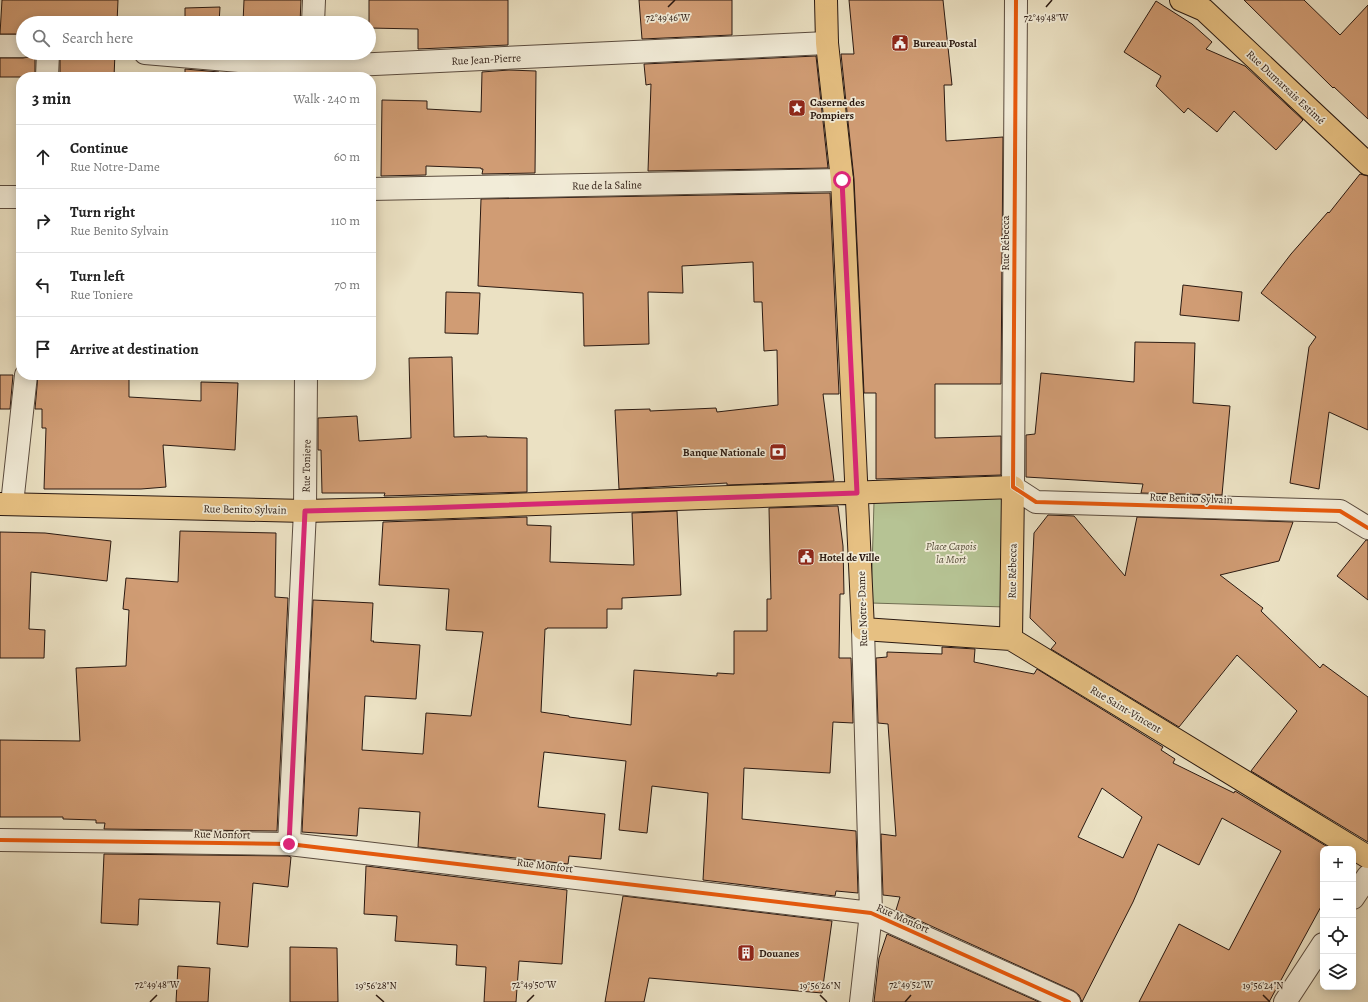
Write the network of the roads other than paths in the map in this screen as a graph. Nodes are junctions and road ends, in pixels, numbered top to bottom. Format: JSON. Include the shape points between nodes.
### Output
{"nodes":[{"id":1,"x":314,"y":0,"type":"edge"},
{"id":2,"x":826,"y":0,"type":"edge"},
{"id":3,"x":1016,"y":0,"type":"edge"},
{"id":4,"x":1181,"y":0,"type":"edge"},
{"id":5,"x":1207,"y":5,"type":"edge"},
{"id":6,"x":313,"y":16,"type":"edge"},
{"id":7,"x":827,"y":43,"type":"junction"},
{"id":8,"x":0,"y":46,"type":"edge"},
{"id":9,"x":16,"y":46,"type":"edge"},
{"id":10,"x":48,"y":60,"type":"edge"},
{"id":11,"x":234,"y":60,"type":"edge"},
{"id":12,"x":311,"y":66,"type":"edge"},
{"id":13,"x":48,"y":72,"type":"edge"},
{"id":14,"x":1368,"y":164,"type":"edge"},
{"id":15,"x":842,"y":180,"type":"junction"},
{"id":16,"x":376,"y":189,"type":"edge"},
{"id":17,"x":0,"y":197,"type":"edge"},
{"id":18,"x":16,"y":197,"type":"edge"},
{"id":19,"x":25,"y":380,"type":"edge"},
{"id":20,"x":306,"y":380,"type":"edge"},
{"id":21,"x":1013,"y":487,"type":"junction"},
{"id":22,"x":857,"y":493,"type":"junction"},
{"id":23,"x":6,"y":504,"type":"edge"},
{"id":24,"x":305,"y":511,"type":"junction"},
{"id":25,"x":1368,"y":528,"type":"edge"},
{"id":26,"x":862,"y":629,"type":"junction"},
{"id":27,"x":1011,"y":639,"type":"junction"},
{"id":28,"x":0,"y":840,"type":"edge"},
{"id":29,"x":289,"y":844,"type":"junction"},
{"id":30,"x":1368,"y":857,"type":"edge"},
{"id":31,"x":1368,"y":876,"type":"edge"},
{"id":32,"x":1356,"y":894,"type":"edge"},
{"id":33,"x":871,"y":913,"type":"junction"},
{"id":34,"x":1320,"y":949,"type":"edge"},
{"id":35,"x":861,"y":1002,"type":"edge"},
{"id":36,"x":1069,"y":1002,"type":"edge"},
{"id":37,"x":1285,"y":1002,"type":"edge"}],
"edges":[{"from":1,"to":6,"type":"street"},
{"from":2,"to":7,"type":"main road","name":"Rue Notre-Dame"},
{"from":3,"to":21,"type":"street","name":"Rue Rébecca"},
{"from":4,"to":5,"type":"main road","name":"Rue Dumarsais Estimé"},
{"from":5,"to":14,"type":"main road","name":"Rue Dumarsais Estimé"},
{"from":7,"to":12,"type":"street","name":"Rue Jean-Pierre"},
{"from":7,"to":15,"type":"main road","name":"Rue Notre-Dame"},
{"from":8,"to":9,"type":"street"},
{"from":10,"to":13,"type":"street"},
{"from":11,"to":12,"type":"street","name":"Rue Jean-Pierre"},
{"from":15,"to":16,"type":"street","name":"Rue de la Saline"},
{"from":15,"to":22,"type":"main road","name":"Rue Notre-Dame"},
{"from":17,"to":18,"type":"street"},
{"from":19,"to":23,"type":"street"},
{"from":20,"to":24,"type":"street","name":"Rue Toniere"},
{"from":21,"to":22,"type":"main road","name":"Rue Benito Sylvain"},
{"from":21,"to":25,"type":"street","name":"Rue Benito Sylvain","via":[[1036,502],[1340,511]]},
{"from":21,"to":27,"type":"main road","name":"Rue Rébecca"},
{"from":22,"to":24,"type":"main road","name":"Rue Benito Sylvain"},
{"from":22,"to":26,"type":"main road","name":"Rue Notre-Dame"},
{"from":23,"to":24,"type":"main road","name":"Rue Benito Sylvain"},
{"from":24,"to":29,"type":"street","name":"Rue Toniere"},
{"from":26,"to":27,"type":"main road","name":"Rue Saint-Vincent"},
{"from":26,"to":33,"type":"street","name":"Rue Notre-Dame"},
{"from":27,"to":30,"type":"main road","name":"Rue Saint-Vincent"},
{"from":28,"to":29,"type":"street","name":"Rue Monfort"},
{"from":29,"to":33,"type":"street","name":"Rue Monfort"},
{"from":31,"to":32,"type":"street"},
{"from":33,"to":35,"type":"street","name":"Rue Notre-Dame"},
{"from":33,"to":36,"type":"street","name":"Rue Monfort"},
{"from":34,"to":37,"type":"street"}]}
